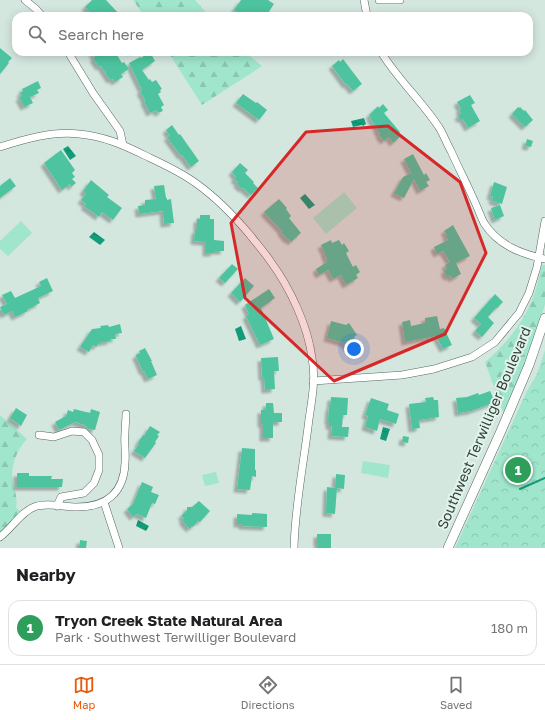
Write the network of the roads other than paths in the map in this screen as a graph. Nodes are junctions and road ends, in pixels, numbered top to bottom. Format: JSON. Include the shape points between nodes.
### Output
{"nodes":[{"id":1,"x":25,"y":0,"type":"edge"},
{"id":2,"x":364,"y":0,"type":"edge"},
{"id":3,"x":379,"y":0,"type":"edge"},
{"id":4,"x":400,"y":0,"type":"edge"},
{"id":5,"x":39,"y":12,"type":"edge"},
{"id":6,"x":366,"y":12,"type":"edge"},
{"id":7,"x":70,"y":56,"type":"edge"},
{"id":8,"x":384,"y":56,"type":"edge"},
{"id":9,"x":123,"y":145,"type":"junction"},
{"id":10,"x":0,"y":147,"type":"edge"},
{"id":11,"x":545,"y":222,"type":"edge"},
{"id":12,"x":542,"y":258,"type":"edge"},
{"id":13,"x":545,"y":318,"type":"edge"},
{"id":14,"x":314,"y":382,"type":"junction"},
{"id":15,"x":126,"y":414,"type":"dead end"},
{"id":16,"x":39,"y":435,"type":"dead end"},
{"id":17,"x":104,"y":502,"type":"junction"},
{"id":18,"x":57,"y":506,"type":"junction"},
{"id":19,"x":0,"y":537,"type":"edge"},
{"id":20,"x":119,"y":548,"type":"edge"},
{"id":21,"x":294,"y":548,"type":"edge"},
{"id":22,"x":448,"y":548,"type":"edge"}],
"edges":[{"from":1,"to":5,"type":"street"},
{"from":2,"to":6,"type":"street"},
{"from":3,"to":4,"type":"street"},
{"from":7,"to":9,"type":"street","via":[[119,128]]},
{"from":8,"to":12,"type":"street","via":[[441,130],[487,227],[507,245]]},
{"from":9,"to":10,"type":"street","via":[[88,135],[63,133]]},
{"from":9,"to":14,"type":"street","via":[[198,184],[230,212],[264,253],[284,283],[304,326],[314,368]]},
{"from":11,"to":12,"type":"street"},
{"from":12,"to":14,"type":"street","via":[[519,313],[495,342],[472,357],[434,369]]},
{"from":13,"to":22,"type":"main road","name":"Southwest Terwilliger Boulevard","via":[[514,402]]},
{"from":14,"to":21,"type":"street"},
{"from":15,"to":17,"type":"street","via":[[123,477],[119,488]]},
{"from":16,"to":18,"type":"street","via":[[54,437],[72,431],[84,432],[92,440],[99,455],[99,470],[94,483],[84,493],[61,497]]},
{"from":17,"to":18,"type":"street","via":[[78,507]]},
{"from":17,"to":20,"type":"street"},
{"from":18,"to":19,"type":"street","via":[[33,507]]}]}
